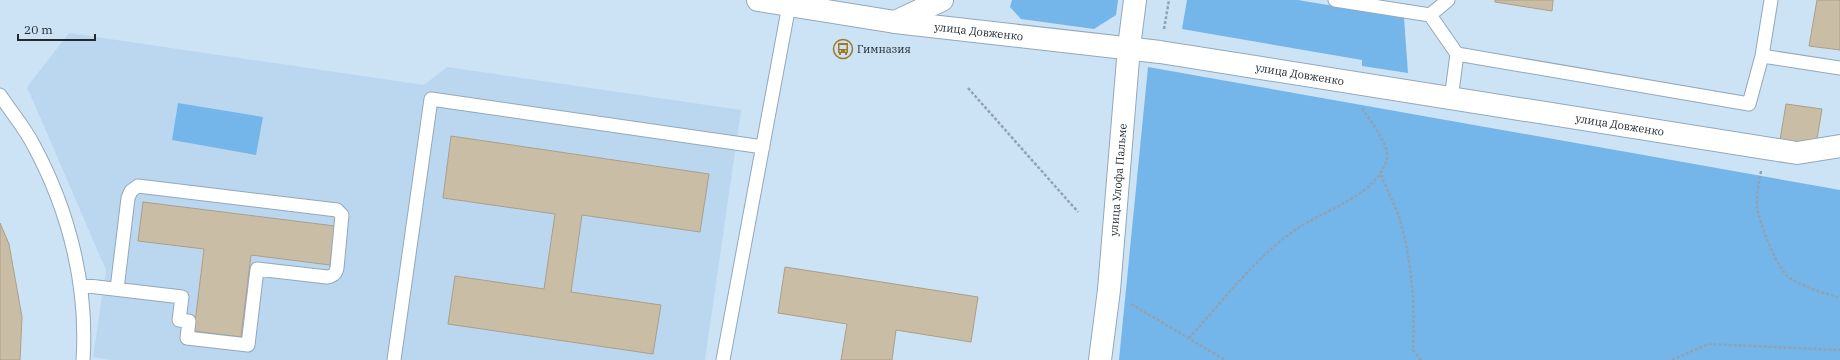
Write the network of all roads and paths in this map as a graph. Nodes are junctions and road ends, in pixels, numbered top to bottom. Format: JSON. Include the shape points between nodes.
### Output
{"nodes":[{"id":1,"x":758,"y":0,"type":"edge"},
{"id":2,"x":942,"y":0,"type":"edge"},
{"id":3,"x":1135,"y":0,"type":"edge"},
{"id":4,"x":1169,"y":0,"type":"edge"},
{"id":5,"x":1335,"y":0,"type":"edge"},
{"id":6,"x":1448,"y":0,"type":"edge"},
{"id":7,"x":1771,"y":0,"type":"edge"},
{"id":8,"x":1350,"y":1,"type":"edge"},
{"id":9,"x":789,"y":5,"type":"junction"},
{"id":10,"x":1430,"y":15,"type":"junction"},
{"id":11,"x":895,"y":22,"type":"junction"},
{"id":12,"x":1165,"y":29,"type":"dead end"},
{"id":13,"x":1128,"y":47,"type":"junction"},
{"id":14,"x":1458,"y":54,"type":"junction"},
{"id":15,"x":1762,"y":56,"type":"junction"},
{"id":16,"x":1840,"y":68,"type":"edge"},
{"id":17,"x":968,"y":88,"type":"dead end"},
{"id":18,"x":0,"y":95,"type":"edge"},
{"id":19,"x":1451,"y":99,"type":"junction"},
{"id":20,"x":1358,"y":103,"type":"dead end"},
{"id":21,"x":1840,"y":146,"type":"edge"},
{"id":22,"x":762,"y":147,"type":"junction"},
{"id":23,"x":1766,"y":147,"type":"junction"},
{"id":24,"x":1381,"y":175,"type":"junction"},
{"id":25,"x":1078,"y":212,"type":"dead end"},
{"id":26,"x":80,"y":285,"type":"junction"},
{"id":27,"x":117,"y":289,"type":"junction"},
{"id":28,"x":1109,"y":290,"type":"junction"},
{"id":29,"x":1840,"y":298,"type":"edge"},
{"id":30,"x":1189,"y":338,"type":"junction"},
{"id":31,"x":1840,"y":350,"type":"edge"},
{"id":32,"x":83,"y":360,"type":"edge"},
{"id":33,"x":394,"y":360,"type":"edge"},
{"id":34,"x":724,"y":360,"type":"edge"},
{"id":35,"x":1100,"y":360,"type":"edge"},
{"id":36,"x":1225,"y":360,"type":"edge"},
{"id":37,"x":1421,"y":360,"type":"edge"},
{"id":38,"x":1672,"y":360,"type":"edge"}],
"edges":[{"from":1,"to":9,"type":"street","name":"улица Довженко"},
{"from":2,"to":11,"type":"street"},
{"from":3,"to":13,"type":"street","name":"улица Улофа Пальме"},
{"from":4,"to":12,"type":"path"},
{"from":5,"to":8,"type":"lane"},
{"from":6,"to":10,"type":"lane"},
{"from":7,"to":15,"type":"lane"},
{"from":8,"to":10,"type":"lane"},
{"from":9,"to":11,"type":"street","name":"улица Довженко"},
{"from":9,"to":22,"type":"lane"},
{"from":10,"to":14,"type":"lane"},
{"from":11,"to":13,"type":"street","name":"улица Довженко"},
{"from":13,"to":19,"type":"street","name":"улица Довженко"},
{"from":13,"to":28,"type":"street","name":"улица Улофа Пальме"},
{"from":14,"to":15,"type":"lane","via":[[1749,104]]},
{"from":14,"to":19,"type":"lane"},
{"from":15,"to":16,"type":"lane"},
{"from":17,"to":25,"type":"path"},
{"from":18,"to":26,"type":"lane","via":[[34,145],[61,205],[79,268]]},
{"from":19,"to":23,"type":"street","name":"улица Довженко"},
{"from":20,"to":24,"type":"path","via":[[1384,144],[1388,157]]},
{"from":21,"to":23,"type":"street","name":"улица Довженко","via":[[1797,153]]},
{"from":22,"to":33,"type":"lane","via":[[431,99]]},
{"from":22,"to":34,"type":"lane"},
{"from":23,"to":29,"type":"path","via":[[1757,190],[1758,208],[1774,256],[1790,278],[1822,293]]},
{"from":24,"to":30,"type":"path","via":[[1362,192],[1298,228],[1265,256]]},
{"from":24,"to":37,"type":"path","via":[[1397,214],[1408,256],[1415,314],[1413,350]]},
{"from":26,"to":27,"type":"lane"},
{"from":26,"to":32,"type":"lane","via":[[85,333]]},
{"from":27,"to":27,"type":"lane","via":[[182,297],[179,320],[189,322],[187,338],[248,345],[257,268],[327,277],[336,273],[342,215],[338,210],[138,186],[131,191],[128,198]]},
{"from":28,"to":30,"type":"path"},
{"from":28,"to":35,"type":"street","name":"улица Улофа Пальме"},
{"from":30,"to":36,"type":"path"},
{"from":31,"to":38,"type":"path","via":[[1708,344]]}]}
